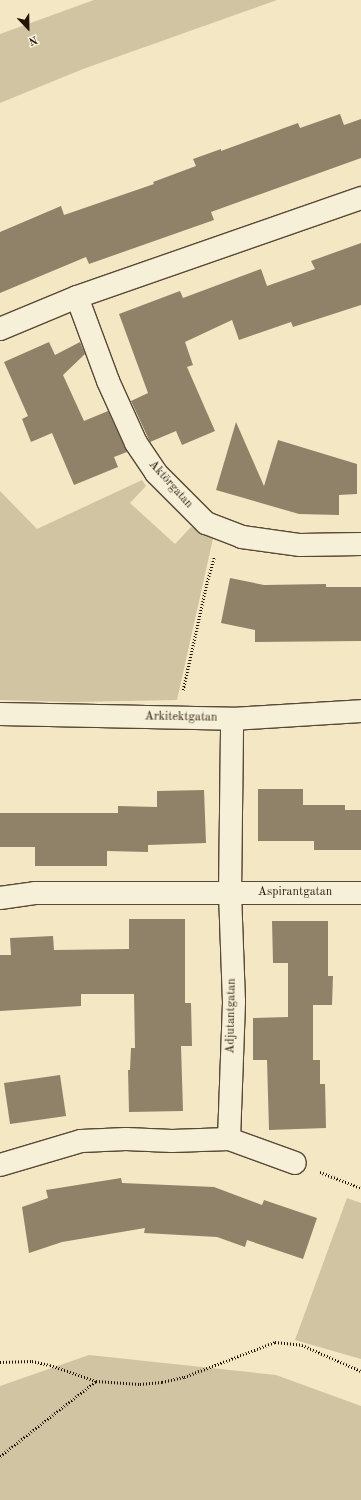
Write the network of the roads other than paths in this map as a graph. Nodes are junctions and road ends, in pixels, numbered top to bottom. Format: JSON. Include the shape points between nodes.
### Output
{"nodes":[{"id":1,"x":361,"y":198,"type":"edge"},
{"id":2,"x":77,"y":298,"type":"junction"},
{"id":3,"x":0,"y":328,"type":"edge"},
{"id":4,"x":361,"y":544,"type":"edge"},
{"id":5,"x":361,"y":711,"type":"edge"},
{"id":6,"x":0,"y":714,"type":"edge"},
{"id":7,"x":232,"y":719,"type":"junction"},
{"id":8,"x":361,"y":893,"type":"edge"},
{"id":9,"x":230,"y":894,"type":"junction"},
{"id":10,"x":0,"y":898,"type":"edge"},
{"id":11,"x":229,"y":1139,"type":"junction"},
{"id":12,"x":295,"y":1163,"type":"road end"},
{"id":13,"x":0,"y":1165,"type":"edge"}],
"edges":[{"from":1,"to":2,"type":"street"},
{"from":2,"to":3,"type":"street"},
{"from":2,"to":4,"type":"street","name":"Aktörgatan","via":[[108,381],[136,443],[156,473],[206,523],[242,537],[300,545]]},
{"from":5,"to":7,"type":"street","name":"Arkitektgatan"},
{"from":6,"to":7,"type":"street","name":"Arkitektgatan"},
{"from":7,"to":9,"type":"street","name":"Adjutantgatan"},
{"from":8,"to":9,"type":"street","name":"Aspirantgatan"},
{"from":9,"to":10,"type":"street","via":[[35,894]]},
{"from":9,"to":11,"type":"street","name":"Adjutantgatan","via":[[234,1002]]},
{"from":11,"to":12,"type":"street"},
{"from":11,"to":13,"type":"street","via":[[81,1141]]}]}
